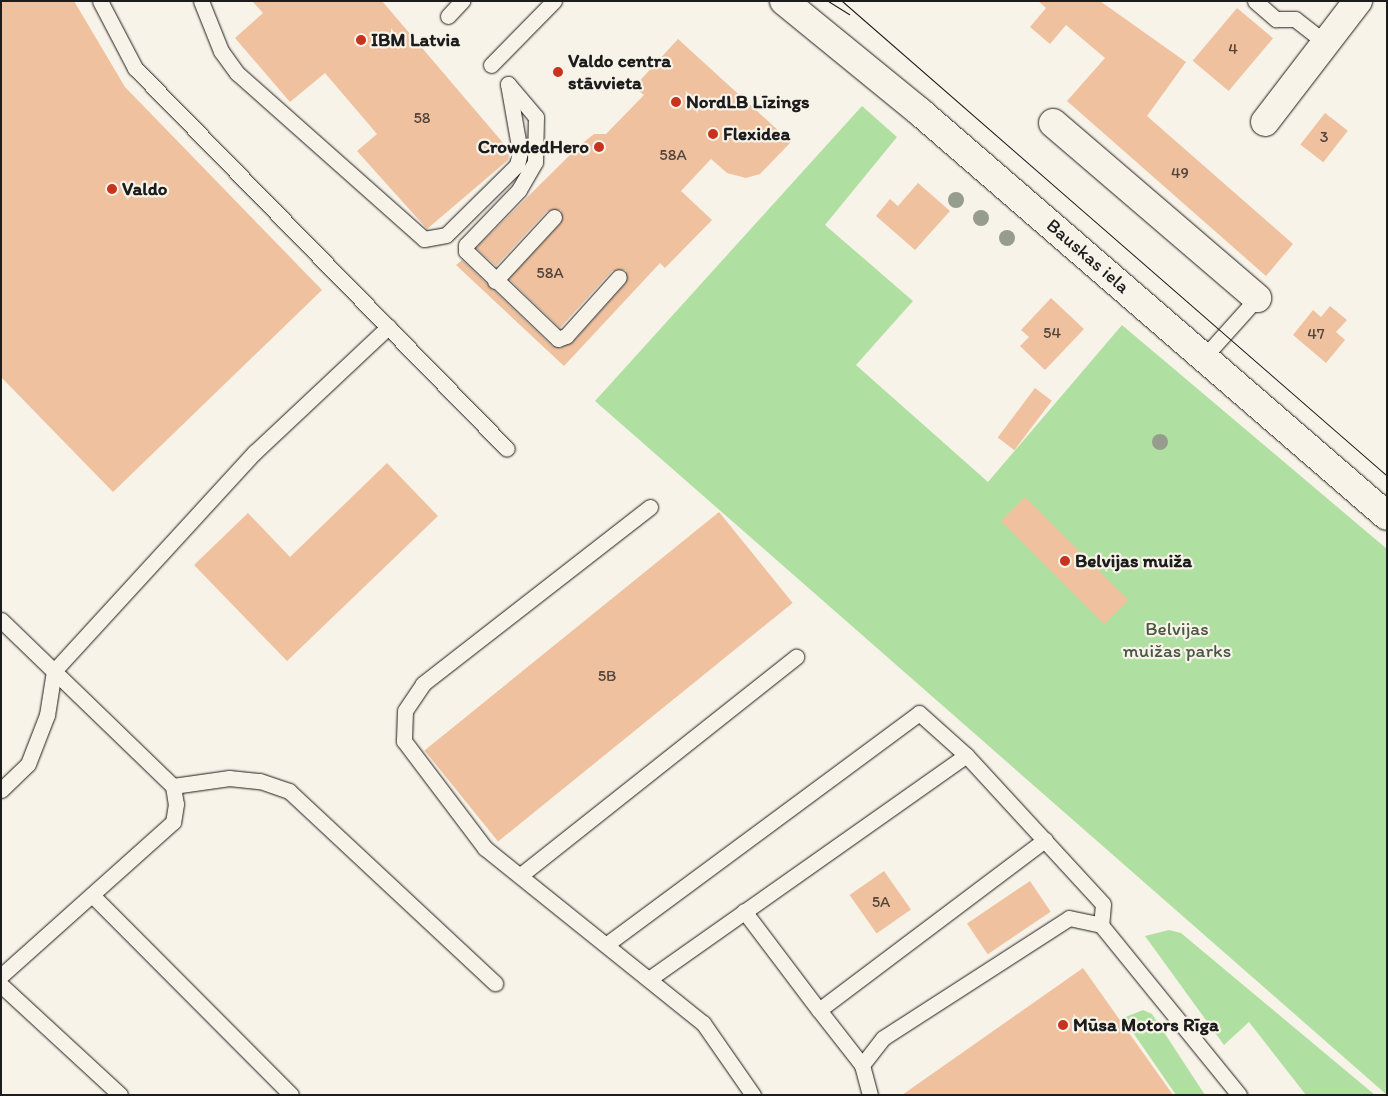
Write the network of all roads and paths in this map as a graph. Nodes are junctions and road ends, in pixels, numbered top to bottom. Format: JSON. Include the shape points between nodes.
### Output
{"nodes":[{"id":1,"x":100,"y":1,"type":"edge"},
{"id":2,"x":201,"y":1,"type":"edge"},
{"id":3,"x":462,"y":1,"type":"edge"},
{"id":4,"x":554,"y":1,"type":"edge"},
{"id":5,"x":784,"y":1,"type":"edge"},
{"id":6,"x":1255,"y":1,"type":"edge"},
{"id":7,"x":1358,"y":1,"type":"edge"},
{"id":8,"x":448,"y":16,"type":"dead end"},
{"id":9,"x":1326,"y":43,"type":"junction"},
{"id":10,"x":491,"y":65,"type":"dead end"},
{"id":11,"x":1265,"y":122,"type":"dead end"},
{"id":12,"x":1053,"y":123,"type":"dead end"},
{"id":13,"x":554,"y":217,"type":"dead end"},
{"id":14,"x":619,"y":277,"type":"dead end"},
{"id":15,"x":495,"y":281,"type":"junction"},
{"id":16,"x":1257,"y":298,"type":"joint"},
{"id":17,"x":388,"y":327,"type":"junction"},
{"id":18,"x":1204,"y":357,"type":"junction"},
{"id":19,"x":507,"y":449,"type":"dead end"},
{"id":20,"x":650,"y":507,"type":"dead end"},
{"id":21,"x":1387,"y":516,"type":"edge"},
{"id":22,"x":1,"y":620,"type":"edge"},
{"id":23,"x":796,"y":657,"type":"dead end"},
{"id":24,"x":54,"y":671,"type":"junction"},
{"id":25,"x":966,"y":755,"type":"junction"},
{"id":26,"x":173,"y":786,"type":"junction"},
{"id":27,"x":1,"y":790,"type":"edge"},
{"id":28,"x":1045,"y":840,"type":"junction"},
{"id":29,"x":522,"y":874,"type":"junction"},
{"id":30,"x":92,"y":895,"type":"junction"},
{"id":31,"x":744,"y":910,"type":"junction"},
{"id":32,"x":1101,"y":926,"type":"junction"},
{"id":33,"x":607,"y":944,"type":"junction"},
{"id":34,"x":1,"y":976,"type":"edge"},
{"id":35,"x":649,"y":978,"type":"junction"},
{"id":36,"x":495,"y":983,"type":"dead end"},
{"id":37,"x":1,"y":985,"type":"edge"},
{"id":38,"x":819,"y":1010,"type":"junction"},
{"id":39,"x":862,"y":1065,"type":"junction"},
{"id":40,"x":120,"y":1095,"type":"edge"},
{"id":41,"x":291,"y":1095,"type":"edge"},
{"id":42,"x":753,"y":1095,"type":"edge"},
{"id":43,"x":870,"y":1095,"type":"edge"},
{"id":44,"x":1239,"y":1095,"type":"edge"}],
"edges":[{"from":1,"to":17,"type":"lane","via":[[135,68]]},
{"from":2,"to":15,"type":"lane","via":[[221,51],[236,73],[424,239],[446,235],[517,165],[520,152],[508,84],[536,117],[538,143],[536,162],[519,190],[466,245],[472,259]]},
{"from":3,"to":8,"type":"lane"},
{"from":4,"to":10,"type":"lane"},
{"from":5,"to":18,"type":"street","name":"Bauskas iela","via":[[920,112]]},
{"from":6,"to":9,"type":"lane","via":[[1276,19],[1295,19]]},
{"from":7,"to":9,"type":"street"},
{"from":9,"to":11,"type":"street"},
{"from":12,"to":16,"type":"street"},
{"from":13,"to":15,"type":"lane"},
{"from":14,"to":15,"type":"lane","via":[[566,336],[558,339]]},
{"from":16,"to":18,"type":"lane"},
{"from":17,"to":19,"type":"lane"},
{"from":17,"to":24,"type":"lane","via":[[254,452]]},
{"from":18,"to":21,"type":"street","name":"Bauskas iela"},
{"from":20,"to":29,"type":"lane","via":[[423,684],[405,711],[404,742],[485,848]]},
{"from":22,"to":24,"type":"lane"},
{"from":23,"to":29,"type":"lane"},
{"from":24,"to":26,"type":"lane"},
{"from":24,"to":27,"type":"lane","via":[[47,715],[28,764]]},
{"from":25,"to":28,"type":"lane"},
{"from":25,"to":31,"type":"lane"},
{"from":25,"to":33,"type":"lane","via":[[919,714]]},
{"from":26,"to":30,"type":"lane","via":[[176,804],[173,822]]},
{"from":26,"to":36,"type":"lane","via":[[229,778],[260,781],[289,791]]},
{"from":28,"to":32,"type":"lane","via":[[1103,904]]},
{"from":28,"to":38,"type":"lane"},
{"from":29,"to":33,"type":"lane"},
{"from":30,"to":34,"type":"lane"},
{"from":30,"to":41,"type":"lane"},
{"from":31,"to":35,"type":"lane"},
{"from":31,"to":38,"type":"lane"},
{"from":32,"to":39,"type":"lane","via":[[1069,918],[883,1038]]},
{"from":32,"to":44,"type":"lane"},
{"from":33,"to":35,"type":"lane"},
{"from":35,"to":42,"type":"lane","via":[[703,1023]]},
{"from":37,"to":40,"type":"lane"},
{"from":38,"to":39,"type":"lane"},
{"from":39,"to":43,"type":"lane"}]}
